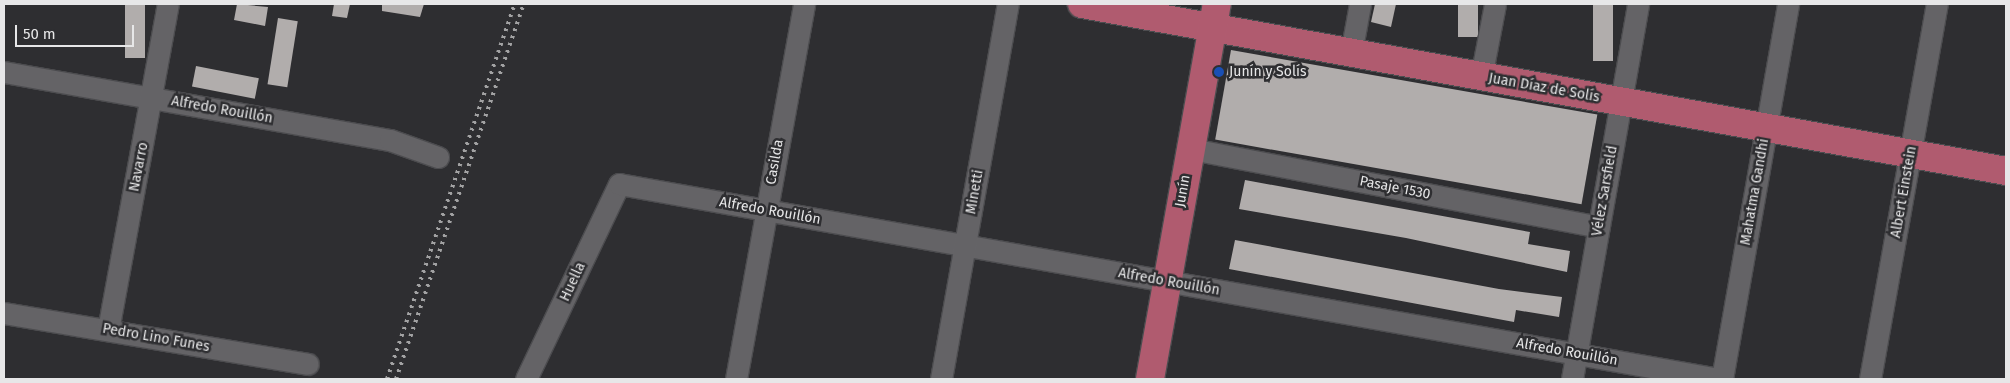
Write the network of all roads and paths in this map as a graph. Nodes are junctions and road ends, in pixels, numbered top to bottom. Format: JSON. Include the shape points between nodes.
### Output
{"nodes":[{"id":1,"x":168,"y":4,"type":"edge"},
{"id":2,"x":804,"y":4,"type":"edge"},
{"id":3,"x":1008,"y":4,"type":"edge"},
{"id":4,"x":1082,"y":4,"type":"edge"},
{"id":5,"x":1360,"y":4,"type":"edge"},
{"id":6,"x":1495,"y":4,"type":"edge"},
{"id":7,"x":1638,"y":4,"type":"edge"},
{"id":8,"x":1788,"y":4,"type":"edge"},
{"id":9,"x":1937,"y":4,"type":"edge"},
{"id":10,"x":1215,"y":16,"type":"edge"},
{"id":11,"x":1351,"y":53,"type":"junction"},
{"id":12,"x":4,"y":72,"type":"edge"},
{"id":13,"x":1481,"y":77,"type":"junction"},
{"id":14,"x":152,"y":97,"type":"junction"},
{"id":15,"x":1621,"y":101,"type":"junction"},
{"id":16,"x":1766,"y":128,"type":"junction"},
{"id":17,"x":1191,"y":148,"type":"junction"},
{"id":18,"x":1910,"y":154,"type":"junction"},
{"id":19,"x":438,"y":156,"type":"dead end"},
{"id":20,"x":2006,"y":171,"type":"edge"},
{"id":21,"x":619,"y":184,"type":"joint"},
{"id":22,"x":766,"y":210,"type":"junction"},
{"id":23,"x":1599,"y":227,"type":"junction"},
{"id":24,"x":965,"y":246,"type":"junction"},
{"id":25,"x":1167,"y":281,"type":"junction"},
{"id":26,"x":4,"y":313,"type":"edge"},
{"id":27,"x":108,"y":330,"type":"junction"},
{"id":28,"x":1577,"y":354,"type":"junction"},
{"id":29,"x":308,"y":364,"type":"dead end"},
{"id":30,"x":526,"y":379,"type":"edge"},
{"id":31,"x":736,"y":379,"type":"edge"},
{"id":32,"x":941,"y":379,"type":"edge"},
{"id":33,"x":1150,"y":379,"type":"edge"},
{"id":34,"x":1572,"y":379,"type":"edge"},
{"id":35,"x":1718,"y":379,"type":"edge"},
{"id":36,"x":1722,"y":379,"type":"edge"},
{"id":37,"x":1870,"y":379,"type":"edge"}],
"edges":[{"from":1,"to":14,"type":"street","name":"Navarro"},
{"from":2,"to":22,"type":"street","name":"Casilda"},
{"from":3,"to":24,"type":"street","name":"Minetti"},
{"from":4,"to":10,"type":"main road","name":"Juan Díaz de Solís"},
{"from":5,"to":11,"type":"street"},
{"from":6,"to":13,"type":"street"},
{"from":7,"to":15,"type":"street","name":"Vélez Sarsfield"},
{"from":8,"to":16,"type":"street","name":"Mahatma Gandhi"},
{"from":9,"to":18,"type":"street","name":"Albert Einstein"},
{"from":10,"to":11,"type":"main road","name":"Juan Díaz de Solís"},
{"from":10,"to":17,"type":"main road","name":"Junín"},
{"from":11,"to":13,"type":"main road","name":"Juan Díaz de Solís"},
{"from":12,"to":14,"type":"street","name":"Alfredo Rouillón"},
{"from":13,"to":15,"type":"main road","name":"Juan Díaz de Solís"},
{"from":14,"to":19,"type":"street","name":"Alfredo Rouillón","via":[[390,140]]},
{"from":14,"to":27,"type":"street","name":"Navarro"},
{"from":15,"to":16,"type":"main road","name":"Juan Díaz de Solís"},
{"from":15,"to":23,"type":"street","name":"Vélez Sarsfield"},
{"from":16,"to":18,"type":"main road","name":"Juan Díaz de Solís"},
{"from":16,"to":36,"type":"street","name":"Mahatma Gandhi"},
{"from":17,"to":23,"type":"street","name":"Pasaje 1530"},
{"from":17,"to":25,"type":"main road","name":"Junín"},
{"from":18,"to":20,"type":"main road","name":"Juan Díaz de Solís"},
{"from":18,"to":37,"type":"street","name":"Albert Einstein"},
{"from":21,"to":22,"type":"street","name":"Alfredo Rouillón"},
{"from":21,"to":30,"type":"street","name":"Huella"},
{"from":22,"to":24,"type":"street","name":"Alfredo Rouillón"},
{"from":22,"to":31,"type":"street","name":"Casilda"},
{"from":23,"to":28,"type":"street","name":"Vélez Sarsfield"},
{"from":24,"to":25,"type":"street","name":"Alfredo Rouillón"},
{"from":24,"to":32,"type":"street","name":"Minetti"},
{"from":25,"to":28,"type":"street","name":"Alfredo Rouillón"},
{"from":25,"to":33,"type":"main road","name":"Junín"},
{"from":26,"to":27,"type":"street","name":"Pedro Lino Funes"},
{"from":27,"to":29,"type":"street","name":"Pedro Lino Funes"},
{"from":28,"to":34,"type":"street","name":"Vélez Sarsfield"},
{"from":28,"to":35,"type":"street","name":"Alfredo Rouillón"}]}
